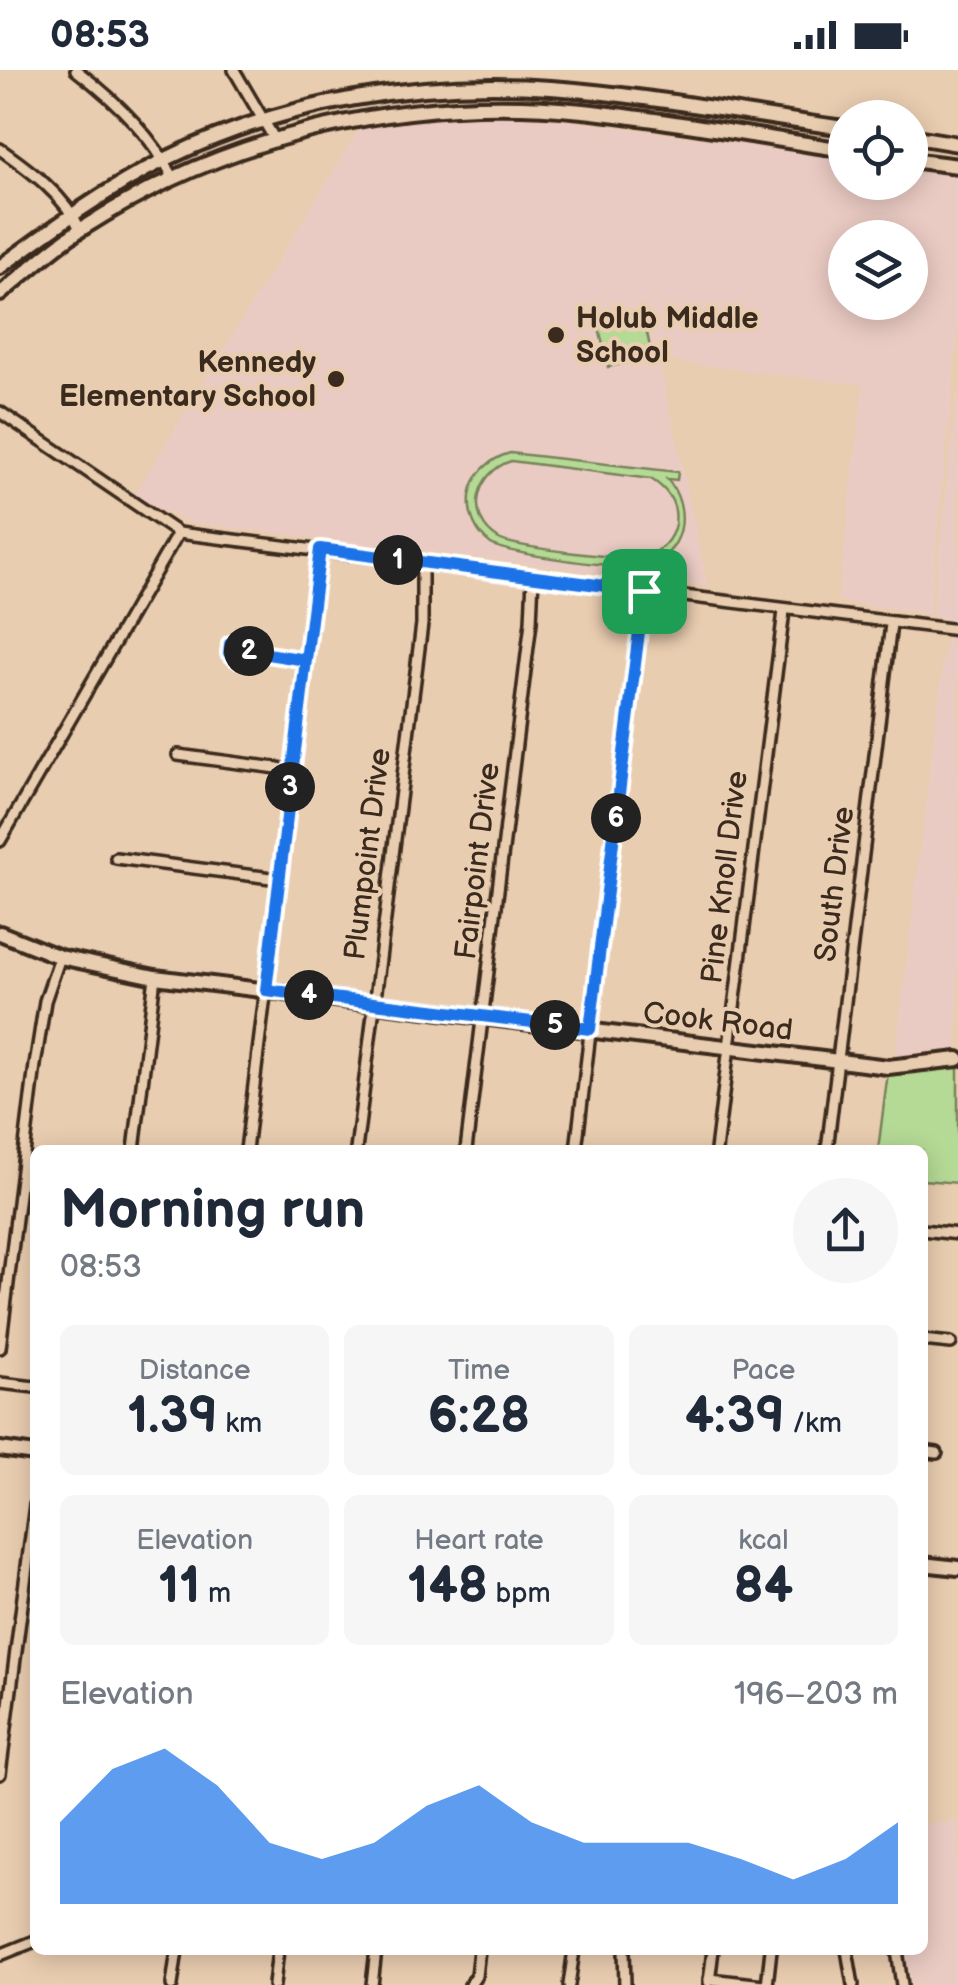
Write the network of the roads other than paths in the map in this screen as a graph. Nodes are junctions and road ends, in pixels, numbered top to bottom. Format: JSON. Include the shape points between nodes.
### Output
{"nodes":[{"id":1,"x":76,"y":70,"type":"edge"},
{"id":2,"x":234,"y":70,"type":"edge"},
{"id":3,"x":251,"y":70,"type":"edge"},
{"id":4,"x":241,"y":80,"type":"junction"},
{"id":5,"x":454,"y":87,"type":"junction"},
{"id":6,"x":586,"y":92,"type":"junction"},
{"id":7,"x":456,"y":108,"type":"junction"},
{"id":8,"x":730,"y":111,"type":"junction"},
{"id":9,"x":584,"y":112,"type":"junction"},
{"id":10,"x":264,"y":120,"type":"junction"},
{"id":11,"x":828,"y":125,"type":"edge"},
{"id":12,"x":727,"y":132,"type":"junction"},
{"id":13,"x":928,"y":139,"type":"edge"},
{"id":14,"x":276,"y":140,"type":"junction"},
{"id":15,"x":958,"y":144,"type":"edge"},
{"id":16,"x":828,"y":147,"type":"edge"},
{"id":17,"x":0,"y":149,"type":"edge"},
{"id":18,"x":164,"y":160,"type":"junction"},
{"id":19,"x":928,"y":162,"type":"edge"},
{"id":20,"x":958,"y":166,"type":"edge"},
{"id":21,"x":173,"y":177,"type":"junction"},
{"id":22,"x":73,"y":213,"type":"junction"},
{"id":23,"x":80,"y":229,"type":"junction"},
{"id":24,"x":0,"y":267,"type":"edge"},
{"id":25,"x":0,"y":294,"type":"edge"},
{"id":26,"x":0,"y":412,"type":"edge"},
{"id":27,"x":178,"y":533,"type":"junction"},
{"id":28,"x":320,"y":549,"type":"junction"},
{"id":29,"x":422,"y":563,"type":"junction"},
{"id":30,"x":533,"y":577,"type":"junction"},
{"id":31,"x":644,"y":591,"type":"junction"},
{"id":32,"x":784,"y":611,"type":"junction"},
{"id":33,"x":891,"y":624,"type":"junction"},
{"id":34,"x":958,"y":630,"type":"edge"},
{"id":35,"x":248,"y":651,"type":"dead end"},
{"id":36,"x":306,"y":660,"type":"junction"},
{"id":37,"x":178,"y":755,"type":"dead end"},
{"id":38,"x":292,"y":770,"type":"junction"},
{"id":39,"x":0,"y":841,"type":"edge"},
{"id":40,"x":116,"y":858,"type":"dead end"},
{"id":41,"x":279,"y":879,"type":"junction"},
{"id":42,"x":0,"y":933,"type":"edge"},
{"id":43,"x":60,"y":956,"type":"junction"},
{"id":44,"x":155,"y":977,"type":"junction"},
{"id":45,"x":266,"y":990,"type":"junction"},
{"id":46,"x":374,"y":1002,"type":"junction"},
{"id":47,"x":482,"y":1018,"type":"junction"},
{"id":48,"x":590,"y":1029,"type":"junction"},
{"id":49,"x":728,"y":1049,"type":"junction"},
{"id":50,"x":958,"y":1060,"type":"edge"},
{"id":51,"x":838,"y":1061,"type":"junction"},
{"id":52,"x":135,"y":1145,"type":"edge"},
{"id":53,"x":247,"y":1145,"type":"edge"},
{"id":54,"x":357,"y":1145,"type":"edge"},
{"id":55,"x":467,"y":1145,"type":"edge"},
{"id":56,"x":577,"y":1145,"type":"edge"},
{"id":57,"x":717,"y":1145,"type":"edge"},
{"id":58,"x":828,"y":1145,"type":"edge"},
{"id":59,"x":928,"y":1231,"type":"edge"},
{"id":60,"x":958,"y":1234,"type":"edge"},
{"id":61,"x":928,"y":1341,"type":"edge"},
{"id":62,"x":951,"y":1344,"type":"dead end"},
{"id":63,"x":0,"y":1348,"type":"edge"},
{"id":64,"x":0,"y":1383,"type":"edge"},
{"id":65,"x":30,"y":1386,"type":"edge"},
{"id":66,"x":0,"y":1449,"type":"edge"},
{"id":67,"x":928,"y":1452,"type":"edge"},
{"id":68,"x":30,"y":1453,"type":"edge"},
{"id":69,"x":937,"y":1453,"type":"dead end"},
{"id":70,"x":30,"y":1543,"type":"edge"},
{"id":71,"x":928,"y":1565,"type":"edge"},
{"id":72,"x":958,"y":1568,"type":"edge"},
{"id":73,"x":0,"y":1774,"type":"edge"},
{"id":74,"x":30,"y":1943,"type":"edge"},
{"id":75,"x":0,"y":1955,"type":"edge"},
{"id":76,"x":175,"y":1955,"type":"edge"},
{"id":77,"x":277,"y":1955,"type":"edge"},
{"id":78,"x":375,"y":1955,"type":"edge"},
{"id":79,"x":478,"y":1955,"type":"edge"},
{"id":80,"x":573,"y":1955,"type":"edge"},
{"id":81,"x":624,"y":1955,"type":"edge"},
{"id":82,"x":712,"y":1955,"type":"edge"},
{"id":83,"x":771,"y":1955,"type":"edge"},
{"id":84,"x":847,"y":1955,"type":"edge"},
{"id":85,"x":898,"y":1955,"type":"edge"},
{"id":86,"x":709,"y":1982,"type":"edge"},
{"id":87,"x":172,"y":1985,"type":"edge"},
{"id":88,"x":274,"y":1985,"type":"edge"},
{"id":89,"x":372,"y":1985,"type":"edge"},
{"id":90,"x":470,"y":1985,"type":"edge"},
{"id":91,"x":569,"y":1985,"type":"edge"},
{"id":92,"x":625,"y":1985,"type":"edge"},
{"id":93,"x":765,"y":1985,"type":"edge"},
{"id":94,"x":853,"y":1985,"type":"edge"},
{"id":95,"x":902,"y":1985,"type":"edge"}],
"edges":[{"from":1,"to":18,"type":"street","via":[[104,91]]},
{"from":2,"to":4,"type":"street"},
{"from":3,"to":4,"type":"street"},
{"from":4,"to":10,"type":"street"},
{"from":5,"to":6,"type":"main road"},
{"from":5,"to":7,"type":"main road"},
{"from":5,"to":10,"type":"main road"},
{"from":6,"to":8,"type":"main road"},
{"from":6,"to":9,"type":"main road"},
{"from":7,"to":9,"type":"main road"},
{"from":7,"to":14,"type":"main road","via":[[362,118]]},
{"from":8,"to":11,"type":"main road"},
{"from":8,"to":12,"type":"main road"},
{"from":9,"to":12,"type":"main road"},
{"from":10,"to":14,"type":"street"},
{"from":10,"to":18,"type":"main road"},
{"from":12,"to":16,"type":"main road"},
{"from":13,"to":15,"type":"main road"},
{"from":14,"to":21,"type":"main road"},
{"from":17,"to":22,"type":"street"},
{"from":18,"to":21,"type":"street"},
{"from":18,"to":22,"type":"main road"},
{"from":19,"to":20,"type":"main road"},
{"from":21,"to":23,"type":"main road"},
{"from":22,"to":23,"type":"street"},
{"from":22,"to":24,"type":"main road"},
{"from":23,"to":25,"type":"main road"},
{"from":26,"to":27,"type":"street"},
{"from":27,"to":28,"type":"street"},
{"from":27,"to":39,"type":"street"},
{"from":28,"to":29,"type":"street"},
{"from":28,"to":36,"type":"street"},
{"from":29,"to":30,"type":"street"},
{"from":29,"to":46,"type":"street","name":"Plumpoint Drive","via":[[422,624]]},
{"from":30,"to":31,"type":"street"},
{"from":30,"to":47,"type":"street","name":"Fairpoint Drive"},
{"from":31,"to":32,"type":"street"},
{"from":31,"to":48,"type":"street"},
{"from":32,"to":33,"type":"street"},
{"from":32,"to":49,"type":"street","name":"Pine Knoll Drive"},
{"from":33,"to":34,"type":"street"},
{"from":33,"to":51,"type":"street","name":"South Drive"},
{"from":35,"to":36,"type":"street"},
{"from":36,"to":38,"type":"street"},
{"from":37,"to":38,"type":"street"},
{"from":38,"to":41,"type":"street"},
{"from":40,"to":41,"type":"street"},
{"from":41,"to":45,"type":"street"},
{"from":42,"to":43,"type":"main road","name":"Cook Road"},
{"from":43,"to":44,"type":"main road","name":"Cook Road"},
{"from":43,"to":63,"type":"street","via":[[35,1065]]},
{"from":44,"to":45,"type":"main road","name":"Cook Road"},
{"from":44,"to":52,"type":"street"},
{"from":45,"to":46,"type":"main road","name":"Cook Road"},
{"from":45,"to":53,"type":"street"},
{"from":46,"to":47,"type":"main road","name":"Cook Road"},
{"from":46,"to":54,"type":"street","name":"Plumpoint Drive"},
{"from":47,"to":48,"type":"main road","name":"Cook Road"},
{"from":47,"to":55,"type":"street","name":"Fairpoint Drive"},
{"from":48,"to":49,"type":"main road","name":"Cook Road"},
{"from":48,"to":56,"type":"street"},
{"from":49,"to":51,"type":"main road","name":"Cook Road"},
{"from":49,"to":57,"type":"street","name":"Pine Knoll Drive"},
{"from":50,"to":51,"type":"main road","name":"Cook Road","via":[[888,1067]]},
{"from":51,"to":58,"type":"street","name":"South Drive"},
{"from":59,"to":60,"type":"street"},
{"from":61,"to":62,"type":"street"},
{"from":64,"to":65,"type":"street"},
{"from":66,"to":68,"type":"main road"},
{"from":67,"to":69,"type":"street"},
{"from":70,"to":73,"type":"street"},
{"from":71,"to":72,"type":"main road"},
{"from":74,"to":75,"type":"street"},
{"from":76,"to":87,"type":"street"},
{"from":77,"to":88,"type":"street"},
{"from":78,"to":89,"type":"street"},
{"from":79,"to":90,"type":"street"},
{"from":80,"to":91,"type":"street"},
{"from":81,"to":92,"type":"street"},
{"from":82,"to":86,"type":"street"},
{"from":83,"to":93,"type":"street"},
{"from":84,"to":94,"type":"street"},
{"from":85,"to":95,"type":"street"},
{"from":86,"to":93,"type":"street"}]}
